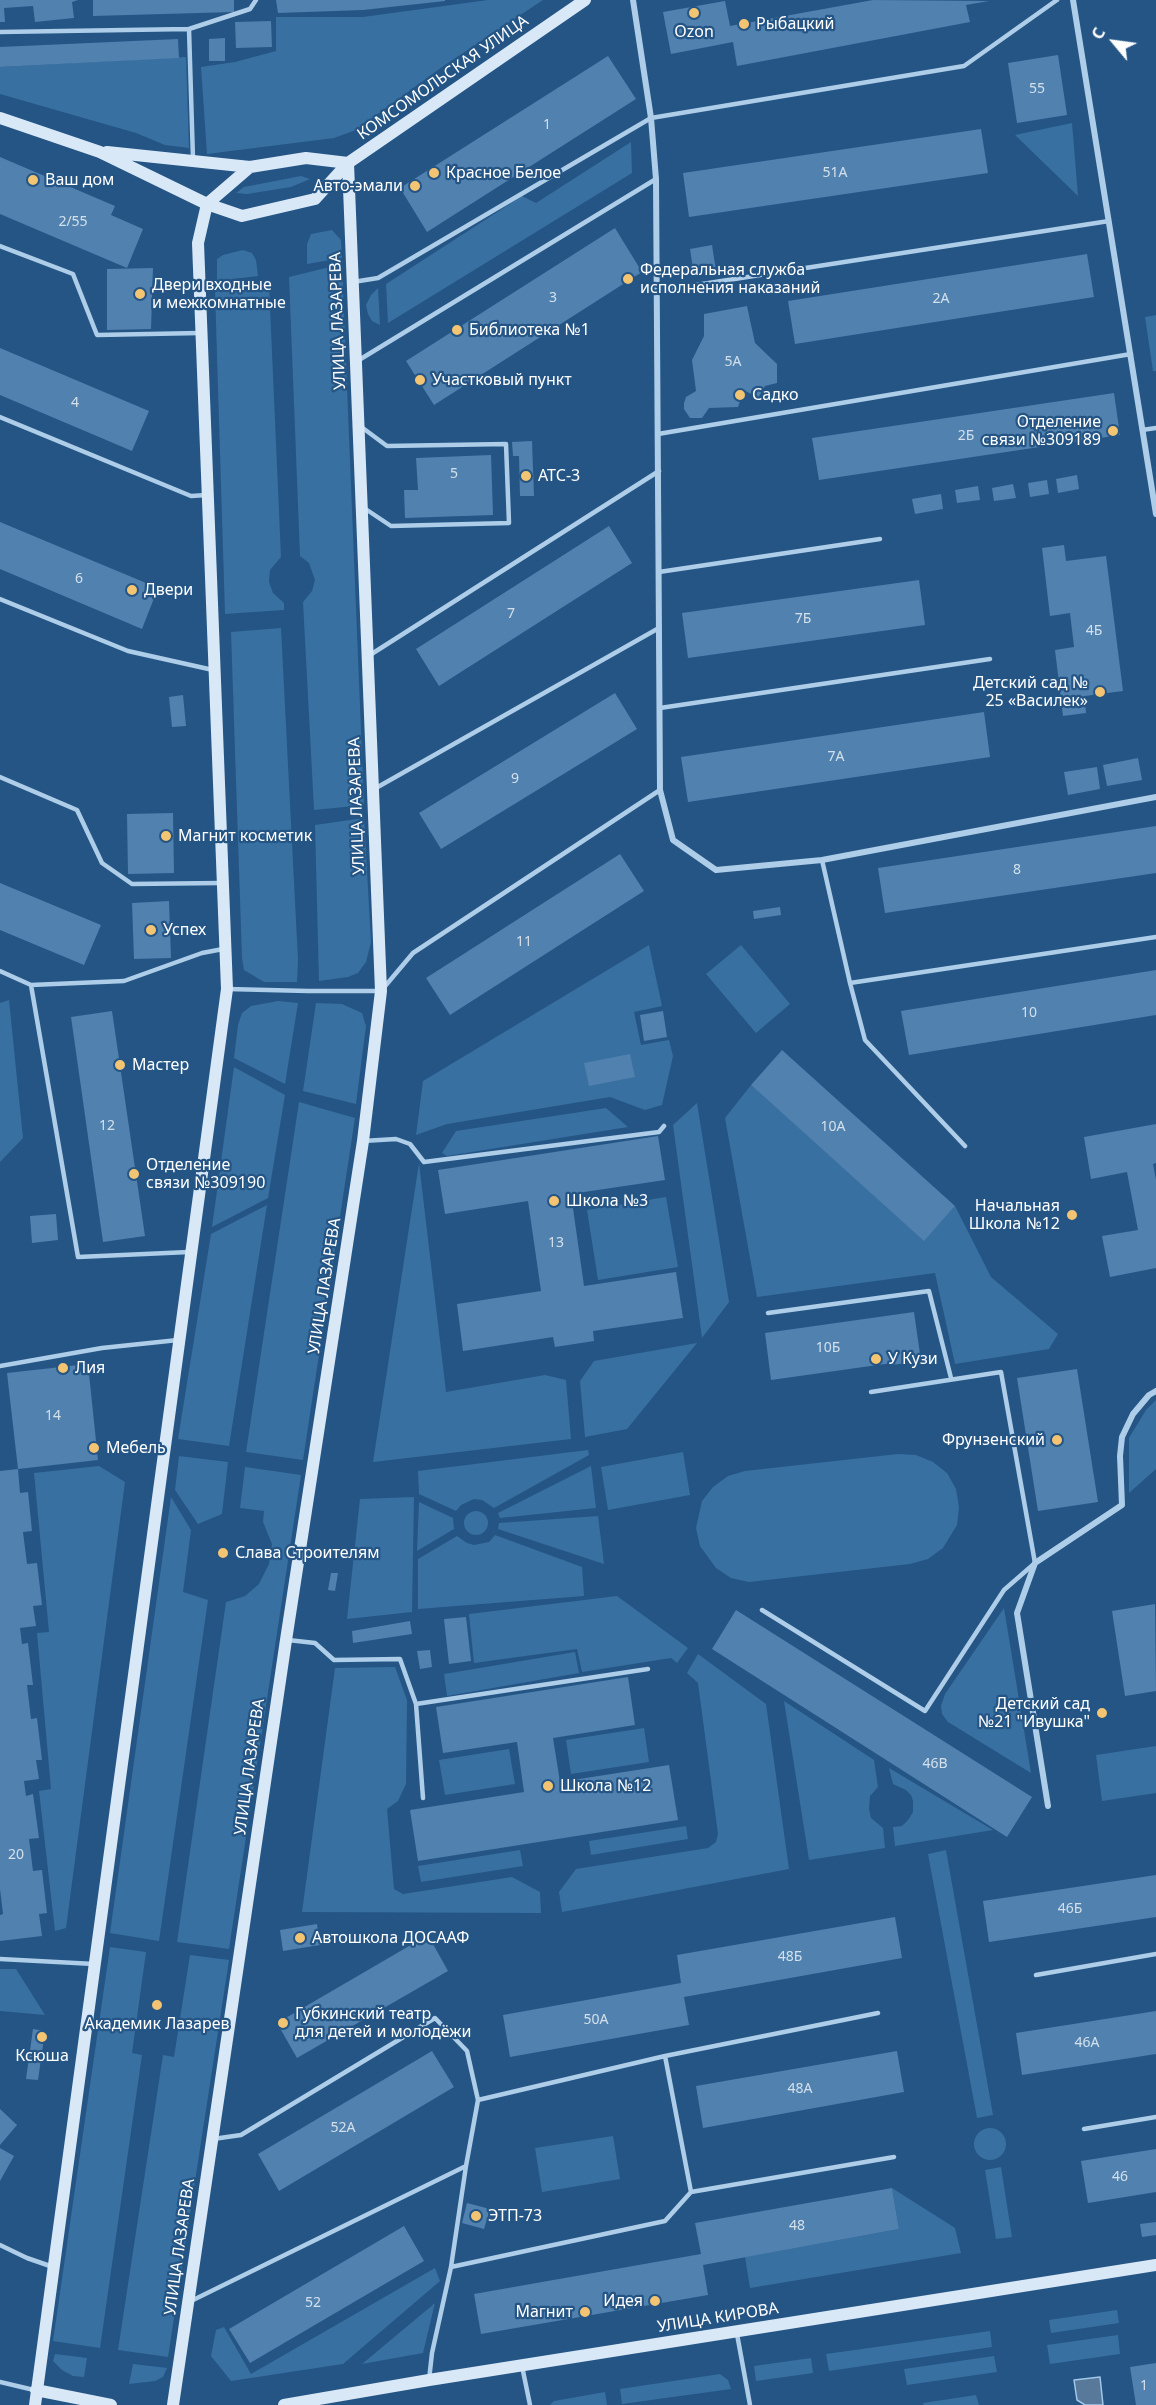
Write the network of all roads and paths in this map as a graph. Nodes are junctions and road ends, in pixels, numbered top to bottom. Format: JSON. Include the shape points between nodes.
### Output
{"nodes":[{"id":1,"x":256,"y":0,"type":"edge"},
{"id":2,"x":585,"y":0,"type":"edge"},
{"id":3,"x":633,"y":0,"type":"edge"},
{"id":4,"x":1057,"y":0,"type":"edge"},
{"id":5,"x":1073,"y":0,"type":"edge"},
{"id":6,"x":189,"y":29,"type":"junction"},
{"id":7,"x":0,"y":32,"type":"edge"},
{"id":8,"x":0,"y":117,"type":"edge"},
{"id":9,"x":651,"y":118,"type":"junction"},
{"id":10,"x":100,"y":152,"type":"junction"},
{"id":11,"x":193,"y":160,"type":"junction"},
{"id":12,"x":348,"y":163,"type":"junction"},
{"id":13,"x":250,"y":167,"type":"junction"},
{"id":14,"x":656,"y":179,"type":"junction"},
{"id":15,"x":207,"y":204,"type":"junction"},
{"id":16,"x":1109,"y":221,"type":"junction"},
{"id":17,"x":0,"y":246,"type":"edge"},
{"id":18,"x":353,"y":282,"type":"junction"},
{"id":19,"x":657,"y":291,"type":"junction"},
{"id":20,"x":201,"y":333,"type":"junction"},
{"id":21,"x":1131,"y":354,"type":"junction"},
{"id":22,"x":356,"y":362,"type":"junction"},
{"id":23,"x":0,"y":417,"type":"edge"},
{"id":24,"x":359,"y":426,"type":"junction"},
{"id":25,"x":1156,"y":428,"type":"edge"},
{"id":26,"x":1142,"y":430,"type":"junction"},
{"id":27,"x":658,"y":434,"type":"junction"},
{"id":28,"x":659,"y":471,"type":"junction"},
{"id":29,"x":208,"y":495,"type":"junction"},
{"id":30,"x":362,"y":507,"type":"junction"},
{"id":31,"x":1156,"y":514,"type":"edge"},
{"id":32,"x":880,"y":539,"type":"dead end"},
{"id":33,"x":659,"y":572,"type":"junction"},
{"id":34,"x":0,"y":599,"type":"edge"},
{"id":35,"x":659,"y":628,"type":"junction"},
{"id":36,"x":368,"y":656,"type":"junction"},
{"id":37,"x":990,"y":659,"type":"dead end"},
{"id":38,"x":215,"y":670,"type":"junction"},
{"id":39,"x":660,"y":708,"type":"junction"},
{"id":40,"x":0,"y":777,"type":"edge"},
{"id":41,"x":373,"y":790,"type":"junction"},
{"id":42,"x":660,"y":790,"type":"junction"},
{"id":43,"x":1156,"y":797,"type":"edge"},
{"id":44,"x":822,"y":860,"type":"junction"},
{"id":45,"x":223,"y":883,"type":"junction"},
{"id":46,"x":1156,"y":937,"type":"edge"},
{"id":47,"x":226,"y":949,"type":"junction"},
{"id":48,"x":0,"y":971,"type":"edge"},
{"id":49,"x":850,"y":982,"type":"junction"},
{"id":50,"x":31,"y":984,"type":"junction"},
{"id":51,"x":227,"y":989,"type":"junction"},
{"id":52,"x":381,"y":991,"type":"junction"},
{"id":53,"x":664,"y":1126,"type":"dead end"},
{"id":54,"x":363,"y":1141,"type":"junction"},
{"id":55,"x":964,"y":1146,"type":"dead end"},
{"id":56,"x":191,"y":1252,"type":"junction"},
{"id":57,"x":768,"y":1314,"type":"dead end"},
{"id":58,"x":180,"y":1340,"type":"junction"},
{"id":59,"x":0,"y":1366,"type":"edge"},
{"id":60,"x":951,"y":1378,"type":"junction"},
{"id":61,"x":1156,"y":1391,"type":"edge"},
{"id":62,"x":871,"y":1392,"type":"dead end"},
{"id":63,"x":1035,"y":1563,"type":"junction"},
{"id":64,"x":762,"y":1610,"type":"dead end"},
{"id":65,"x":286,"y":1640,"type":"junction"},
{"id":66,"x":648,"y":1668,"type":"dead end"},
{"id":67,"x":416,"y":1704,"type":"junction"},
{"id":68,"x":423,"y":1798,"type":"dead end"},
{"id":69,"x":1048,"y":1806,"type":"dead end"},
{"id":70,"x":1156,"y":1954,"type":"edge"},
{"id":71,"x":0,"y":1959,"type":"edge"},
{"id":72,"x":94,"y":1964,"type":"junction"},
{"id":73,"x":1036,"y":1975,"type":"dead end"},
{"id":74,"x":878,"y":2013,"type":"dead end"},
{"id":75,"x":665,"y":2056,"type":"junction"},
{"id":76,"x":478,"y":2100,"type":"junction"},
{"id":77,"x":1156,"y":2117,"type":"edge"},
{"id":78,"x":1084,"y":2129,"type":"dead end"},
{"id":79,"x":212,"y":2139,"type":"junction"},
{"id":80,"x":894,"y":2157,"type":"dead end"},
{"id":81,"x":466,"y":2166,"type":"junction"},
{"id":82,"x":690,"y":2192,"type":"junction"},
{"id":83,"x":0,"y":2245,"type":"edge"},
{"id":84,"x":1156,"y":2265,"type":"edge"},
{"id":85,"x":53,"y":2267,"type":"junction"},
{"id":86,"x":451,"y":2268,"type":"junction"},
{"id":87,"x":188,"y":2302,"type":"junction"},
{"id":88,"x":737,"y":2332,"type":"junction"},
{"id":89,"x":522,"y":2367,"type":"junction"},
{"id":90,"x":429,"y":2380,"type":"junction"},
{"id":91,"x":0,"y":2382,"type":"edge"},
{"id":92,"x":36,"y":2390,"type":"junction"},
{"id":93,"x":34,"y":2405,"type":"edge"},
{"id":94,"x":111,"y":2405,"type":"edge"},
{"id":95,"x":173,"y":2405,"type":"edge"},
{"id":96,"x":284,"y":2405,"type":"edge"},
{"id":97,"x":530,"y":2405,"type":"edge"},
{"id":98,"x":750,"y":2405,"type":"edge"}],
"edges":[{"from":1,"to":6,"type":"lane","via":[[250,9]]},
{"from":2,"to":12,"type":"main road","name":"КОМСОМОЛЬСКАЯ УЛИЦА"},
{"from":3,"to":9,"type":"street"},
{"from":4,"to":9,"type":"lane","via":[[964,66]]},
{"from":5,"to":16,"type":"street"},
{"from":6,"to":7,"type":"lane"},
{"from":6,"to":11,"type":"lane"},
{"from":8,"to":10,"type":"main road","name":"КОМСОМОЛЬСКАЯ УЛИЦА"},
{"from":9,"to":14,"type":"street"},
{"from":9,"to":18,"type":"lane","via":[[378,278]]},
{"from":10,"to":11,"type":"main road","name":"КОМСОМОЛЬСКАЯ УЛИЦА"},
{"from":10,"to":15,"type":"main road","name":"КОМСОМОЛЬСКАЯ УЛИЦА"},
{"from":11,"to":13,"type":"main road","name":"КОМСОМОЛЬСКАЯ УЛИЦА"},
{"from":12,"to":13,"type":"main road","name":"КОМСОМОЛЬСКАЯ УЛИЦА","via":[[306,158]]},
{"from":12,"to":15,"type":"main road","name":"КОМСОМОЛЬСКАЯ УЛИЦА","via":[[315,199],[242,216]]},
{"from":12,"to":18,"type":"main road","name":"УЛИЦА ЛАЗАРЕВА"},
{"from":13,"to":15,"type":"main road"},
{"from":14,"to":19,"type":"street"},
{"from":14,"to":22,"type":"lane"},
{"from":15,"to":20,"type":"main road","via":[[198,243]]},
{"from":16,"to":19,"type":"lane"},
{"from":16,"to":21,"type":"street"},
{"from":17,"to":20,"type":"lane","via":[[73,274],[97,335]]},
{"from":18,"to":22,"type":"main road","name":"УЛИЦА ЛАЗАРЕВА"},
{"from":19,"to":27,"type":"street"},
{"from":20,"to":29,"type":"main road"},
{"from":21,"to":26,"type":"street"},
{"from":21,"to":27,"type":"lane"},
{"from":22,"to":24,"type":"main road","name":"УЛИЦА ЛАЗАРЕВА"},
{"from":23,"to":29,"type":"lane","via":[[191,496]]},
{"from":24,"to":30,"type":"main road","name":"УЛИЦА ЛАЗАРЕВА"},
{"from":24,"to":30,"type":"lane","via":[[387,446],[506,444],[508,523],[391,526]]},
{"from":25,"to":26,"type":"lane"},
{"from":26,"to":31,"type":"street"},
{"from":27,"to":28,"type":"street"},
{"from":28,"to":33,"type":"street"},
{"from":28,"to":36,"type":"lane"},
{"from":29,"to":38,"type":"main road"},
{"from":30,"to":36,"type":"main road","name":"УЛИЦА ЛАЗАРЕВА"},
{"from":32,"to":33,"type":"lane"},
{"from":33,"to":35,"type":"street"},
{"from":34,"to":38,"type":"lane","via":[[128,651]]},
{"from":35,"to":39,"type":"street"},
{"from":35,"to":41,"type":"lane"},
{"from":36,"to":41,"type":"main road","name":"УЛИЦА ЛАЗАРЕВА"},
{"from":37,"to":39,"type":"lane"},
{"from":38,"to":45,"type":"main road"},
{"from":39,"to":42,"type":"street"},
{"from":40,"to":45,"type":"lane","via":[[77,810],[102,863],[132,884]]},
{"from":41,"to":52,"type":"main road","name":"УЛИЦА ЛАЗАРЕВА"},
{"from":42,"to":44,"type":"street","via":[[673,840],[716,870]]},
{"from":42,"to":52,"type":"lane","via":[[413,953]]},
{"from":43,"to":44,"type":"street"},
{"from":44,"to":49,"type":"lane"},
{"from":45,"to":47,"type":"main road"},
{"from":46,"to":49,"type":"lane"},
{"from":47,"to":50,"type":"lane","via":[[202,953],[124,981]]},
{"from":47,"to":51,"type":"main road"},
{"from":48,"to":50,"type":"lane"},
{"from":49,"to":55,"type":"lane","via":[[865,1040]]},
{"from":50,"to":56,"type":"lane","via":[[78,1257]]},
{"from":51,"to":52,"type":"lane"},
{"from":51,"to":56,"type":"main road"},
{"from":52,"to":54,"type":"main road","name":"УЛИЦА ЛАЗАРЕВА"},
{"from":53,"to":54,"type":"lane","via":[[659,1132],[424,1162],[410,1144],[396,1139]]},
{"from":54,"to":65,"type":"main road","name":"УЛИЦА ЛАЗАРЕВА"},
{"from":56,"to":58,"type":"main road"},
{"from":57,"to":60,"type":"lane","via":[[929,1290]]},
{"from":58,"to":59,"type":"lane","via":[[102,1348]]},
{"from":58,"to":72,"type":"main road"},
{"from":60,"to":62,"type":"lane"},
{"from":60,"to":63,"type":"lane","via":[[1001,1372]]},
{"from":61,"to":63,"type":"street","via":[[1133,1414],[1122,1437],[1122,1505]]},
{"from":63,"to":64,"type":"lane","via":[[1004,1590],[924,1711]]},
{"from":63,"to":69,"type":"street","via":[[1017,1613]]},
{"from":65,"to":67,"type":"lane","via":[[315,1643],[334,1660],[400,1659]]},
{"from":65,"to":79,"type":"main road","name":"УЛИЦА ЛАЗАРЕВА"},
{"from":66,"to":67,"type":"lane"},
{"from":67,"to":68,"type":"lane"},
{"from":70,"to":73,"type":"lane"},
{"from":71,"to":72,"type":"lane"},
{"from":72,"to":85,"type":"main road"},
{"from":74,"to":75,"type":"lane"},
{"from":75,"to":76,"type":"lane"},
{"from":75,"to":82,"type":"lane"},
{"from":76,"to":79,"type":"lane","via":[[466,2050],[435,2018],[241,2135]]},
{"from":76,"to":81,"type":"lane"},
{"from":77,"to":78,"type":"lane"},
{"from":79,"to":87,"type":"main road","name":"УЛИЦА ЛАЗАРЕВА"},
{"from":80,"to":82,"type":"lane"},
{"from":81,"to":86,"type":"lane"},
{"from":81,"to":87,"type":"lane"},
{"from":82,"to":86,"type":"lane","via":[[665,2221]]},
{"from":83,"to":85,"type":"lane"},
{"from":84,"to":88,"type":"main road","name":"УЛИЦА КИРОВА"},
{"from":85,"to":92,"type":"main road"},
{"from":86,"to":90,"type":"lane"},
{"from":87,"to":95,"type":"main road","name":"УЛИЦА ЛАЗАРЕВА"},
{"from":88,"to":89,"type":"main road","name":"УЛИЦА КИРОВА"},
{"from":88,"to":98,"type":"lane"},
{"from":89,"to":90,"type":"main road","name":"УЛИЦА КИРОВА"},
{"from":89,"to":97,"type":"lane"},
{"from":90,"to":96,"type":"main road","name":"УЛИЦА КИРОВА"},
{"from":91,"to":92,"type":"lane"},
{"from":92,"to":93,"type":"main road"},
{"from":92,"to":94,"type":"main road"}]}
